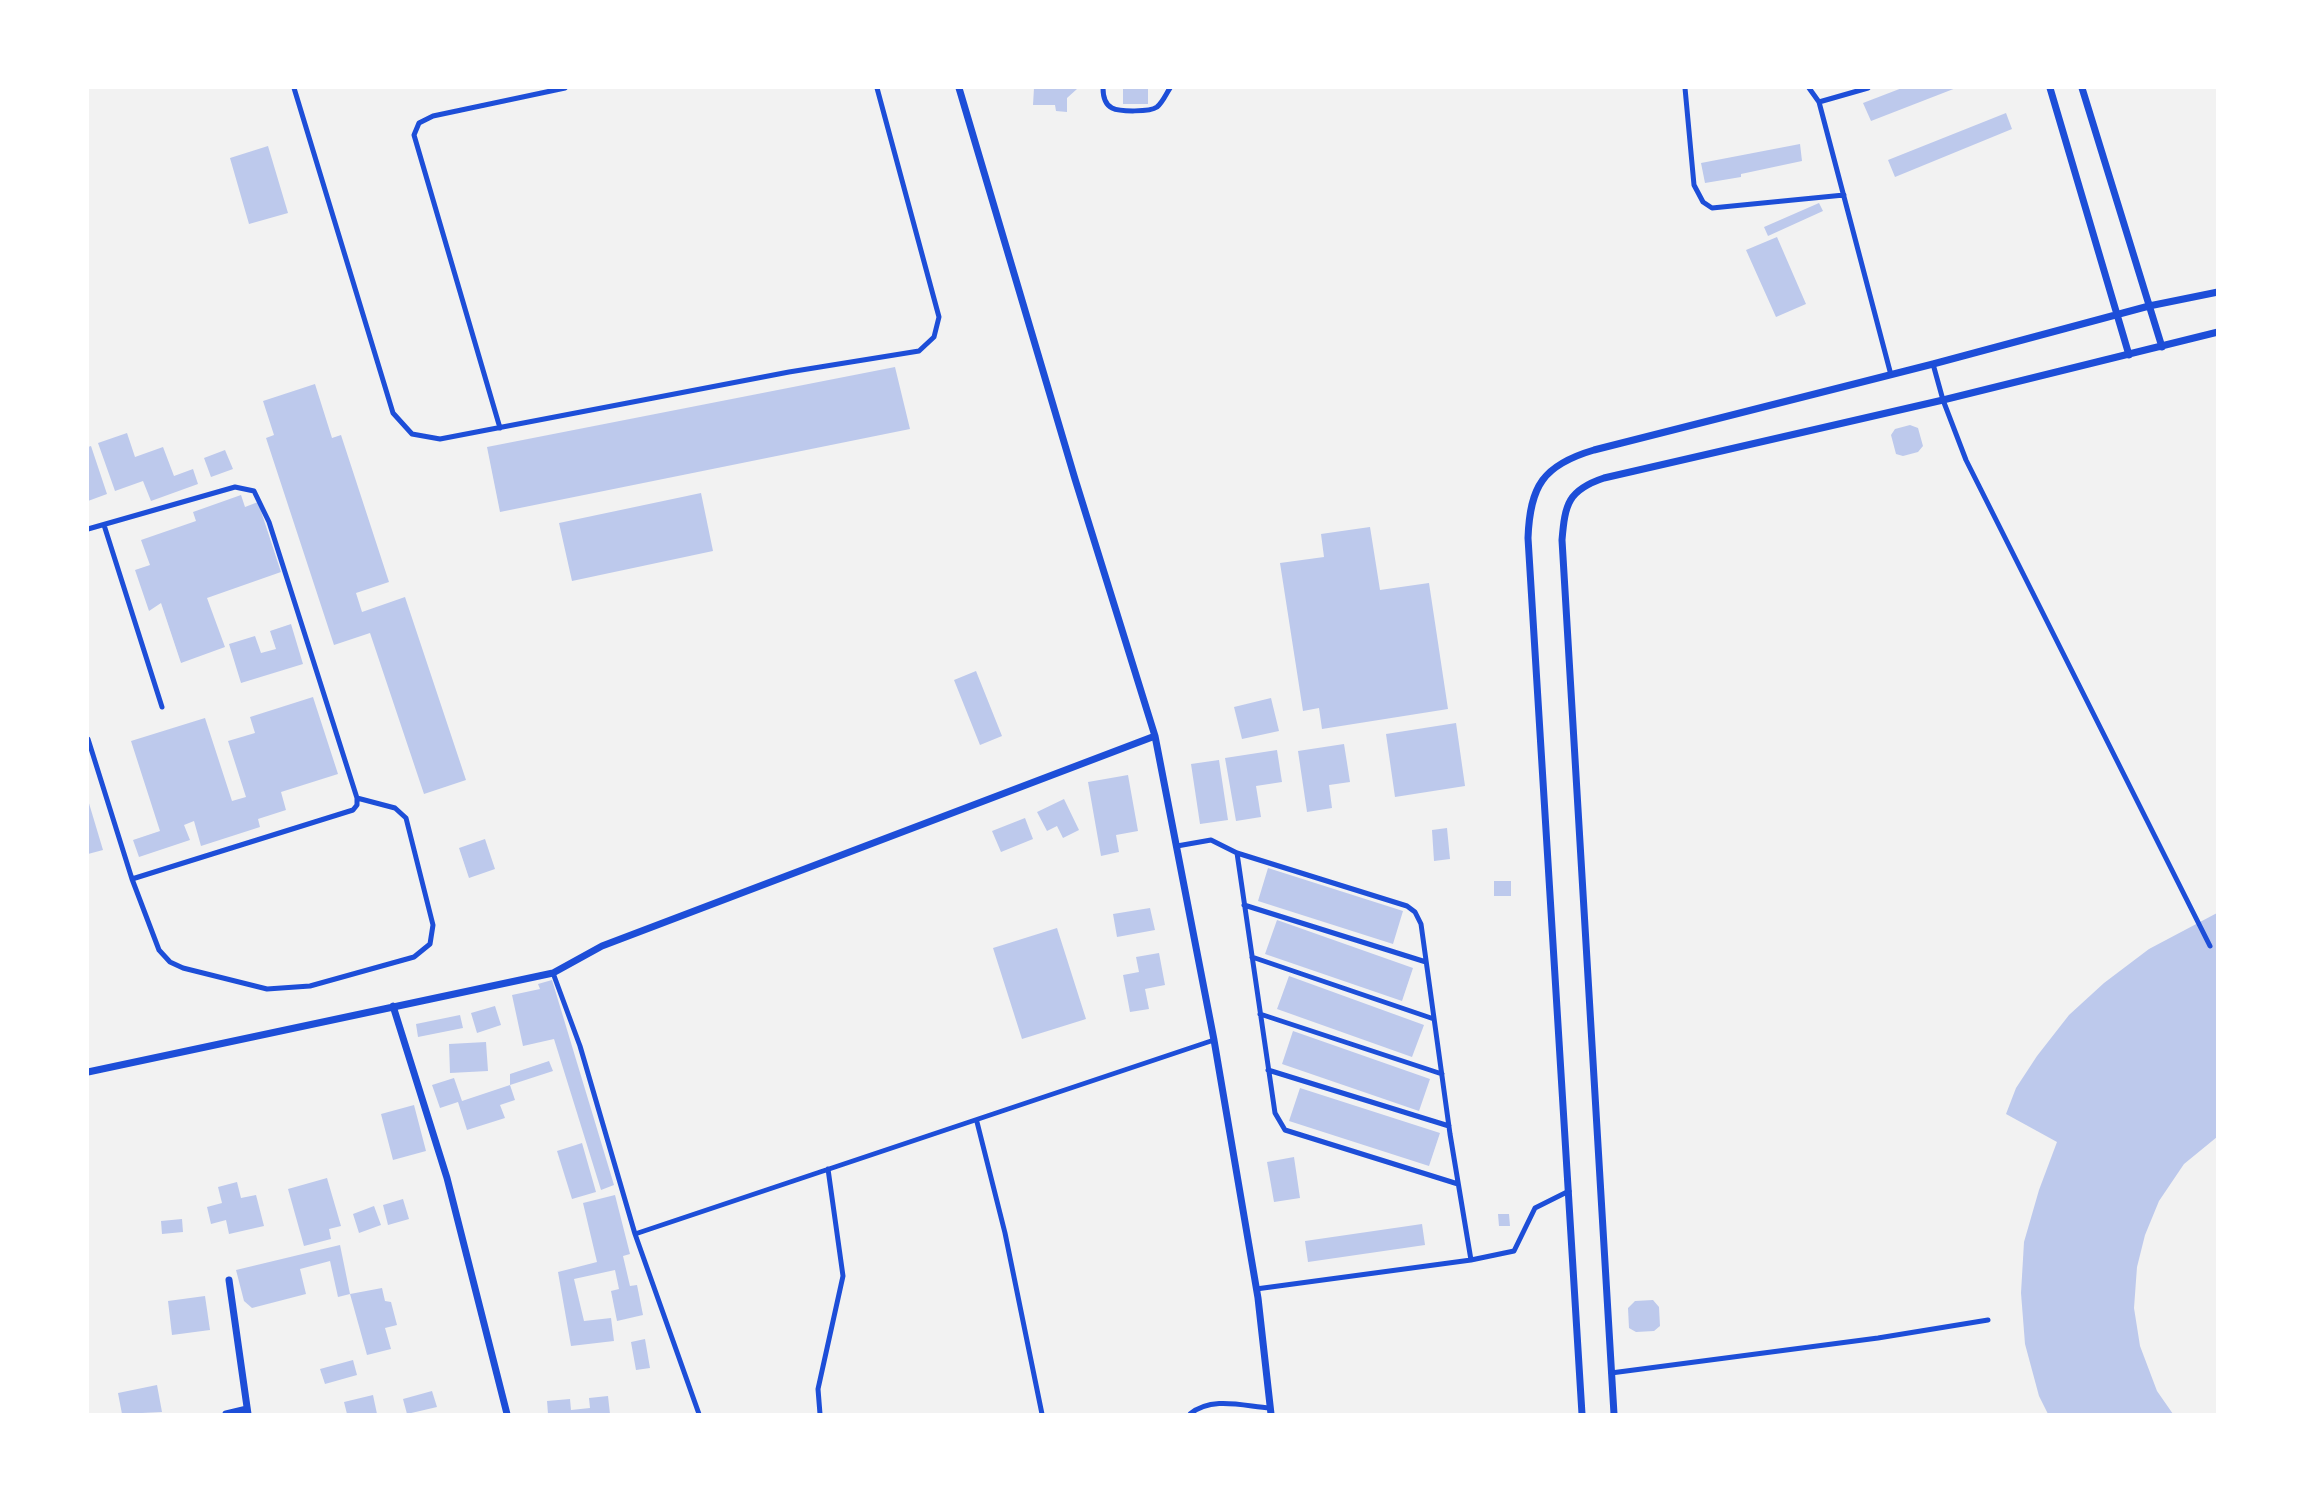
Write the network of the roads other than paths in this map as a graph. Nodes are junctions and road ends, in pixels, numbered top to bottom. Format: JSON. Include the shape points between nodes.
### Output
{"nodes":[{"id":1,"x":294,"y":88,"type":"edge"},
{"id":2,"x":565,"y":88,"type":"edge"},
{"id":3,"x":877,"y":88,"type":"edge"},
{"id":4,"x":959,"y":88,"type":"edge"},
{"id":5,"x":1103,"y":88,"type":"edge"},
{"id":6,"x":1170,"y":88,"type":"edge"},
{"id":7,"x":1685,"y":88,"type":"edge"},
{"id":8,"x":1808,"y":88,"type":"edge"},
{"id":9,"x":1868,"y":88,"type":"edge"},
{"id":10,"x":2050,"y":88,"type":"edge"},
{"id":11,"x":2082,"y":88,"type":"edge"},
{"id":12,"x":1819,"y":102,"type":"junction"},
{"id":13,"x":1844,"y":195,"type":"junction"},
{"id":14,"x":2217,"y":292,"type":"edge"},
{"id":15,"x":2149,"y":306,"type":"junction"},
{"id":16,"x":2116,"y":315,"type":"junction"},
{"id":17,"x":2217,"y":332,"type":"edge"},
{"id":18,"x":2162,"y":347,"type":"junction"},
{"id":19,"x":2129,"y":355,"type":"junction"},
{"id":20,"x":1933,"y":364,"type":"junction"},
{"id":21,"x":1891,"y":375,"type":"junction"},
{"id":22,"x":1943,"y":400,"type":"junction"},
{"id":23,"x":500,"y":428,"type":"junction"},
{"id":24,"x":104,"y":524,"type":"junction"},
{"id":25,"x":88,"y":529,"type":"edge"},
{"id":26,"x":162,"y":707,"type":"dead end"},
{"id":27,"x":1155,"y":736,"type":"junction"},
{"id":28,"x":88,"y":739,"type":"edge"},
{"id":29,"x":357,"y":798,"type":"junction"},
{"id":30,"x":1177,"y":846,"type":"junction"},
{"id":31,"x":1237,"y":853,"type":"junction"},
{"id":32,"x":132,"y":879,"type":"junction"},
{"id":33,"x":1244,"y":905,"type":"junction"},
{"id":34,"x":2210,"y":946,"type":"dead end"},
{"id":35,"x":1252,"y":957,"type":"junction"},
{"id":36,"x":1426,"y":962,"type":"junction"},
{"id":37,"x":553,"y":973,"type":"junction"},
{"id":38,"x":393,"y":1006,"type":"junction"},
{"id":39,"x":1260,"y":1014,"type":"junction"},
{"id":40,"x":1434,"y":1019,"type":"junction"},
{"id":41,"x":1214,"y":1040,"type":"junction"},
{"id":42,"x":1268,"y":1070,"type":"junction"},
{"id":43,"x":88,"y":1072,"type":"edge"},
{"id":44,"x":1442,"y":1074,"type":"junction"},
{"id":45,"x":977,"y":1122,"type":"junction"},
{"id":46,"x":1449,"y":1126,"type":"junction"},
{"id":47,"x":828,"y":1169,"type":"junction"},
{"id":48,"x":1458,"y":1184,"type":"junction"},
{"id":49,"x":1569,"y":1191,"type":"junction"},
{"id":50,"x":635,"y":1234,"type":"junction"},
{"id":51,"x":1471,"y":1260,"type":"junction"},
{"id":52,"x":229,"y":1280,"type":"dead end"},
{"id":53,"x":1256,"y":1289,"type":"junction"},
{"id":54,"x":1988,"y":1320,"type":"dead end"},
{"id":55,"x":1611,"y":1373,"type":"junction"},
{"id":56,"x":1270,"y":1411,"type":"edge"},
{"id":57,"x":248,"y":1412,"type":"edge"},
{"id":58,"x":226,"y":1415,"type":"edge"},
{"id":59,"x":507,"y":1415,"type":"edge"},
{"id":60,"x":699,"y":1415,"type":"edge"},
{"id":61,"x":820,"y":1415,"type":"edge"},
{"id":62,"x":1042,"y":1415,"type":"edge"},
{"id":63,"x":1190,"y":1415,"type":"edge"},
{"id":64,"x":1583,"y":1415,"type":"edge"},
{"id":65,"x":1614,"y":1415,"type":"edge"}],
"edges":[{"from":1,"to":23,"type":"lane","via":[[393,413],[412,434],[440,439]]},
{"from":2,"to":23,"type":"lane","via":[[433,116],[419,123],[414,135]]},
{"from":3,"to":23,"type":"lane","via":[[939,317],[934,337],[919,351]]},
{"from":4,"to":27,"type":"street"},
{"from":5,"to":6,"type":"lane","via":[[1112,108],[1148,111]]},
{"from":7,"to":13,"type":"lane","via":[[1694,185],[1703,202],[1712,208]]},
{"from":8,"to":12,"type":"lane"},
{"from":9,"to":12,"type":"lane"},
{"from":10,"to":16,"type":"street"},
{"from":11,"to":15,"type":"street"},
{"from":12,"to":13,"type":"lane"},
{"from":13,"to":21,"type":"lane"},
{"from":14,"to":15,"type":"street"},
{"from":15,"to":16,"type":"street"},
{"from":15,"to":18,"type":"street"},
{"from":16,"to":19,"type":"street"},
{"from":16,"to":20,"type":"street"},
{"from":17,"to":18,"type":"street"},
{"from":18,"to":19,"type":"street"},
{"from":19,"to":22,"type":"street"},
{"from":20,"to":21,"type":"street"},
{"from":20,"to":22,"type":"lane"},
{"from":21,"to":49,"type":"street","via":[[1572,457],[1550,470],[1536,490],[1528,538]]},
{"from":22,"to":34,"type":"lane","via":[[1966,460]]},
{"from":22,"to":55,"type":"street","via":[[1604,478],[1583,485],[1572,496],[1564,517]]},
{"from":24,"to":25,"type":"lane"},
{"from":24,"to":26,"type":"lane"},
{"from":24,"to":29,"type":"lane","via":[[235,487],[254,491],[269,522]]},
{"from":27,"to":30,"type":"street"},
{"from":27,"to":37,"type":"street","via":[[603,946]]},
{"from":28,"to":32,"type":"lane"},
{"from":29,"to":32,"type":"lane","via":[[353,810]]},
{"from":29,"to":32,"type":"lane","via":[[395,808],[406,818],[433,925],[430,944],[414,957],[310,986],[267,989],[183,968],[159,950]]},
{"from":30,"to":31,"type":"lane","via":[[1211,840]]},
{"from":30,"to":41,"type":"street"},
{"from":31,"to":33,"type":"lane"},
{"from":31,"to":36,"type":"lane","via":[[1408,906],[1421,924]]},
{"from":33,"to":35,"type":"lane"},
{"from":33,"to":36,"type":"lane"},
{"from":35,"to":39,"type":"lane"},
{"from":35,"to":40,"type":"lane"},
{"from":36,"to":40,"type":"lane"},
{"from":37,"to":38,"type":"street"},
{"from":37,"to":50,"type":"lane","via":[[580,1046]]},
{"from":38,"to":43,"type":"street"},
{"from":38,"to":59,"type":"street","via":[[447,1178]]},
{"from":39,"to":42,"type":"lane"},
{"from":39,"to":44,"type":"lane"},
{"from":40,"to":44,"type":"lane"},
{"from":41,"to":45,"type":"lane"},
{"from":41,"to":53,"type":"street"},
{"from":42,"to":46,"type":"lane"},
{"from":42,"to":48,"type":"lane","via":[[1275,1114],[1285,1130]]},
{"from":44,"to":46,"type":"lane"},
{"from":45,"to":47,"type":"lane"},
{"from":45,"to":62,"type":"lane"},
{"from":46,"to":48,"type":"lane"},
{"from":47,"to":50,"type":"lane"},
{"from":47,"to":61,"type":"lane","via":[[843,1276],[818,1389]]},
{"from":48,"to":51,"type":"lane"},
{"from":49,"to":51,"type":"lane","via":[[1535,1208],[1514,1251]]},
{"from":49,"to":64,"type":"street"},
{"from":50,"to":60,"type":"lane"},
{"from":51,"to":53,"type":"lane"},
{"from":52,"to":57,"type":"street"},
{"from":53,"to":56,"type":"street"},
{"from":54,"to":55,"type":"lane"},
{"from":55,"to":65,"type":"street"},
{"from":56,"to":63,"type":"lane","via":[[1219,1403],[1200,1407]]},
{"from":57,"to":58,"type":"street"}]}
